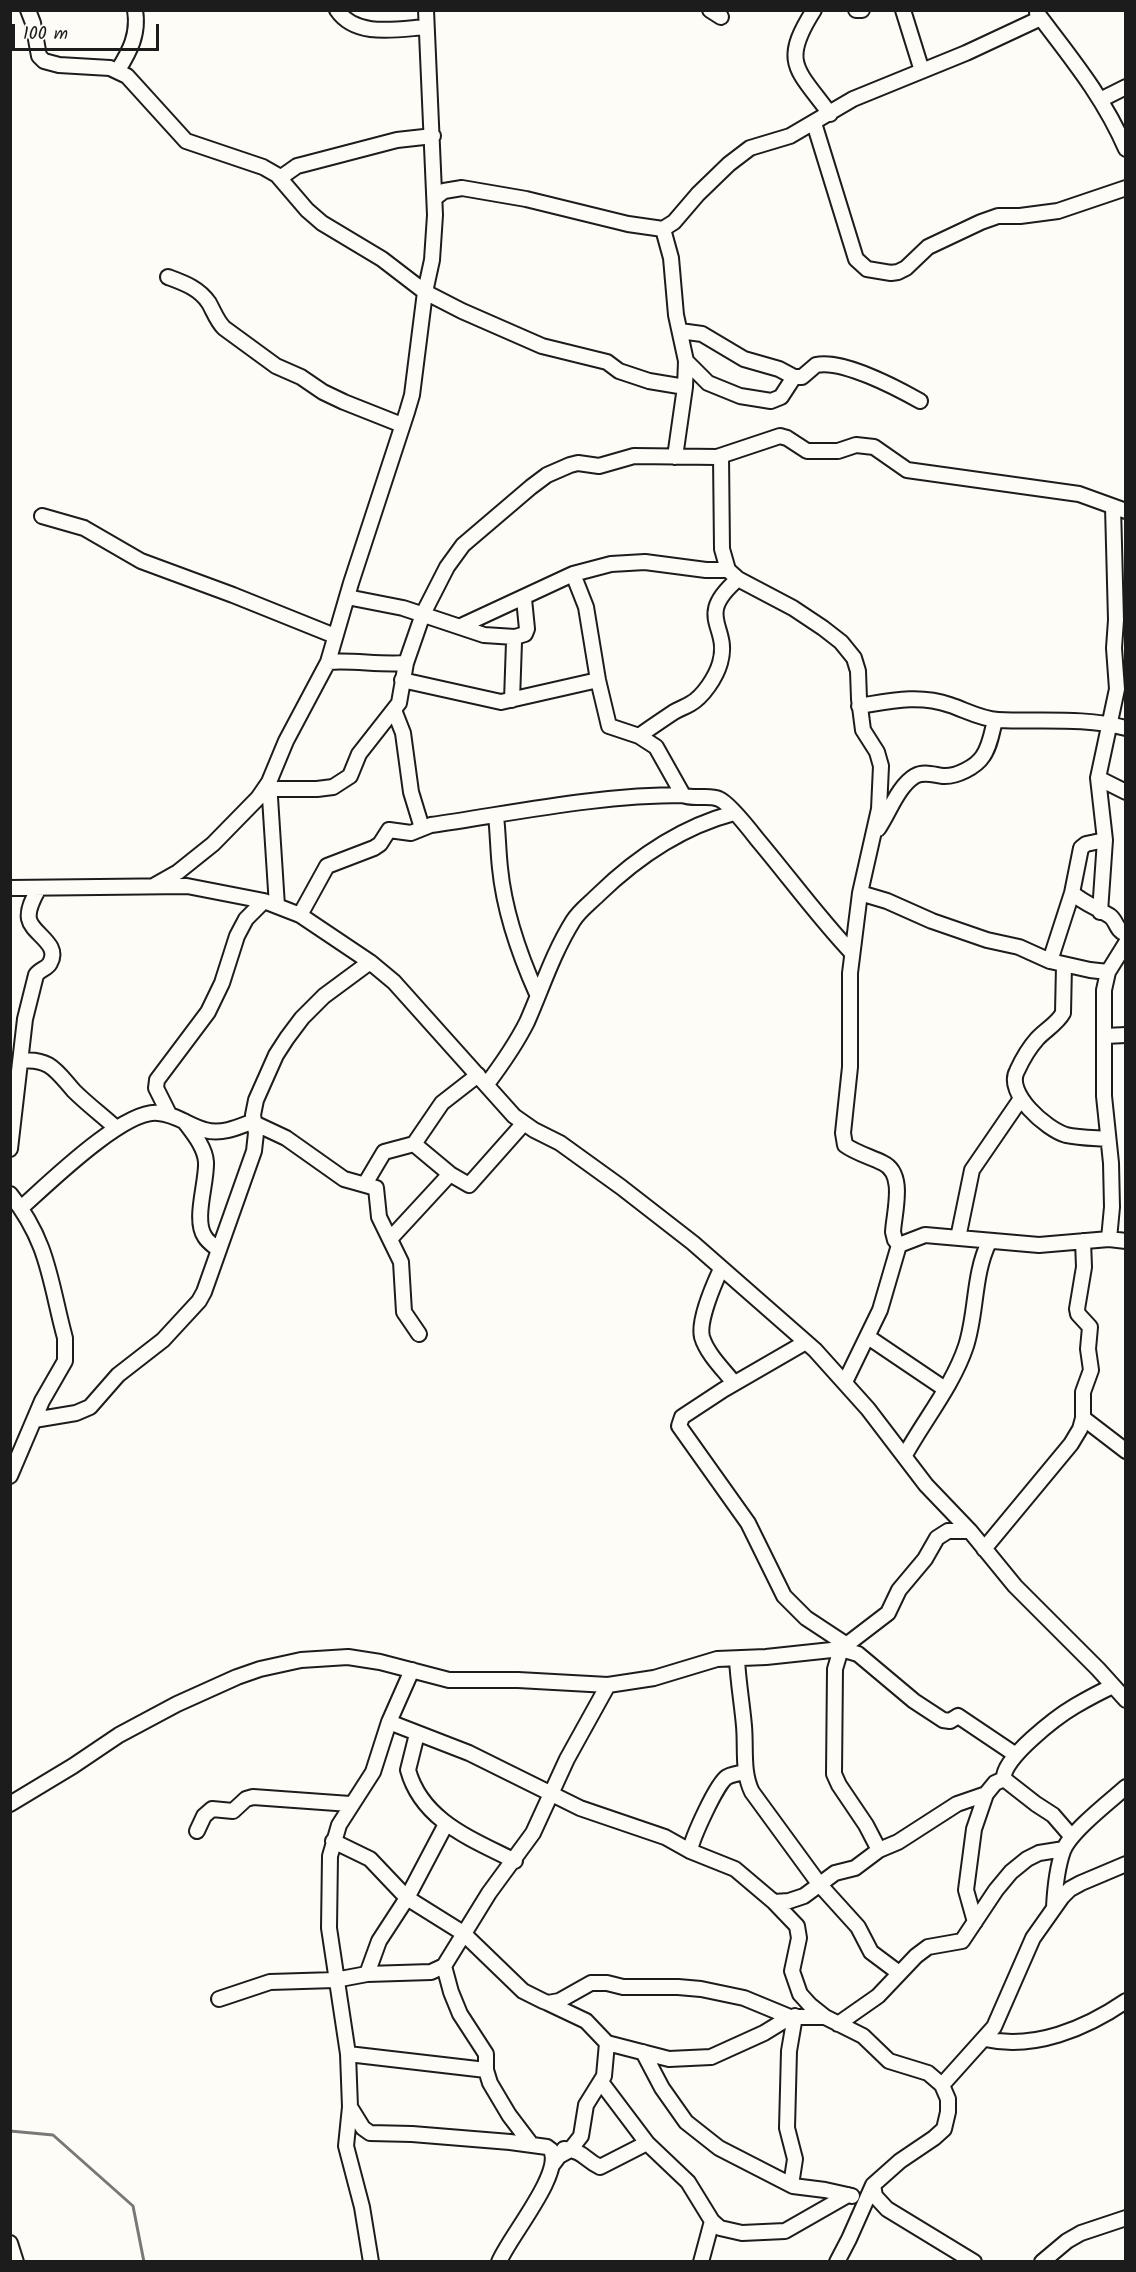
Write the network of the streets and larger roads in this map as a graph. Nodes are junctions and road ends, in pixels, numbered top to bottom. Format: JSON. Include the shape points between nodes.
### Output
{"nodes":[{"id":1,"x":28,"y":10,"type":"edge"},
{"id":2,"x":135,"y":10,"type":"edge"},
{"id":3,"x":337,"y":10,"type":"edge"},
{"id":4,"x":426,"y":10,"type":"edge"},
{"id":5,"x":814,"y":10,"type":"edge"},
{"id":6,"x":856,"y":10,"type":"edge"},
{"id":7,"x":862,"y":10,"type":"edge"},
{"id":8,"x":903,"y":10,"type":"edge"},
{"id":9,"x":1038,"y":14,"type":"edge"},
{"id":10,"x":426,"y":27,"type":"junction"},
{"id":11,"x":118,"y":70,"type":"junction"},
{"id":12,"x":922,"y":70,"type":"junction"},
{"id":13,"x":1125,"y":87,"type":"edge"},
{"id":14,"x":1101,"y":100,"type":"junction"},
{"id":15,"x":830,"y":114,"type":"junction"},
{"id":16,"x":814,"y":123,"type":"junction"},
{"id":17,"x":433,"y":136,"type":"junction"},
{"id":18,"x":1125,"y":149,"type":"edge"},
{"id":19,"x":280,"y":178,"type":"junction"},
{"id":20,"x":1125,"y":188,"type":"edge"},
{"id":21,"x":435,"y":198,"type":"junction"},
{"id":22,"x":663,"y":229,"type":"junction"},
{"id":23,"x":168,"y":277,"type":"dead end"},
{"id":24,"x":425,"y":292,"type":"junction"},
{"id":25,"x":680,"y":331,"type":"junction"},
{"id":26,"x":686,"y":361,"type":"junction"},
{"id":27,"x":794,"y":377,"type":"junction"},
{"id":28,"x":708,"y":383,"type":"junction"},
{"id":29,"x":686,"y":384,"type":"junction"},
{"id":30,"x":920,"y":401,"type":"dead end"},
{"id":31,"x":402,"y":425,"type":"junction"},
{"id":32,"x":721,"y":456,"type":"junction"},
{"id":33,"x":675,"y":457,"type":"junction"},
{"id":34,"x":1119,"y":509,"type":"edge"},
{"id":35,"x":42,"y":516,"type":"dead end"},
{"id":36,"x":573,"y":574,"type":"junction"},
{"id":37,"x":733,"y":574,"type":"junction"},
{"id":38,"x":347,"y":597,"type":"junction"},
{"id":39,"x":524,"y":598,"type":"junction"},
{"id":40,"x":423,"y":614,"type":"junction"},
{"id":41,"x":1121,"y":620,"type":"edge"},
{"id":42,"x":461,"y":626,"type":"junction"},
{"id":43,"x":335,"y":636,"type":"junction"},
{"id":44,"x":515,"y":637,"type":"junction"},
{"id":45,"x":328,"y":662,"type":"junction"},
{"id":46,"x":406,"y":663,"type":"junction"},
{"id":47,"x":402,"y":680,"type":"junction"},
{"id":48,"x":598,"y":680,"type":"junction"},
{"id":49,"x":512,"y":700,"type":"junction"},
{"id":50,"x":860,"y":706,"type":"junction"},
{"id":51,"x":394,"y":710,"type":"junction"},
{"id":52,"x":995,"y":720,"type":"junction"},
{"id":53,"x":1110,"y":724,"type":"junction"},
{"id":54,"x":1125,"y":728,"type":"edge"},
{"id":55,"x":639,"y":736,"type":"junction"},
{"id":56,"x":1098,"y":778,"type":"junction"},
{"id":57,"x":269,"y":786,"type":"junction"},
{"id":58,"x":1125,"y":792,"type":"edge"},
{"id":59,"x":683,"y":795,"type":"junction"},
{"id":60,"x":734,"y":813,"type":"junction"},
{"id":61,"x":496,"y":816,"type":"junction"},
{"id":62,"x":422,"y":828,"type":"junction"},
{"id":63,"x":872,"y":837,"type":"junction"},
{"id":64,"x":1105,"y":840,"type":"junction"},
{"id":65,"x":155,"y":885,"type":"junction"},
{"id":66,"x":10,"y":888,"type":"edge"},
{"id":67,"x":39,"y":888,"type":"junction"},
{"id":68,"x":860,"y":893,"type":"junction"},
{"id":69,"x":1072,"y":893,"type":"junction"},
{"id":70,"x":270,"y":904,"type":"junction"},
{"id":71,"x":1100,"y":912,"type":"junction"},
{"id":72,"x":300,"y":915,"type":"junction"},
{"id":73,"x":1125,"y":934,"type":"edge"},
{"id":74,"x":1125,"y":943,"type":"edge"},
{"id":75,"x":852,"y":953,"type":"junction"},
{"id":76,"x":1050,"y":961,"type":"junction"},
{"id":77,"x":370,"y":962,"type":"junction"},
{"id":78,"x":1064,"y":965,"type":"junction"},
{"id":79,"x":1108,"y":972,"type":"junction"},
{"id":80,"x":537,"y":994,"type":"junction"},
{"id":81,"x":1125,"y":1035,"type":"edge"},
{"id":82,"x":1105,"y":1036,"type":"junction"},
{"id":83,"x":16,"y":1067,"type":"edge"},
{"id":84,"x":483,"y":1079,"type":"junction"},
{"id":85,"x":1020,"y":1100,"type":"junction"},
{"id":86,"x":169,"y":1114,"type":"junction"},
{"id":87,"x":183,"y":1119,"type":"junction"},
{"id":88,"x":254,"y":1122,"type":"junction"},
{"id":89,"x":524,"y":1123,"type":"junction"},
{"id":90,"x":116,"y":1128,"type":"junction"},
{"id":91,"x":1108,"y":1139,"type":"junction"},
{"id":92,"x":414,"y":1144,"type":"junction"},
{"id":93,"x":10,"y":1149,"type":"edge"},
{"id":94,"x":1125,"y":1162,"type":"edge"},
{"id":95,"x":1111,"y":1163,"type":"junction"},
{"id":96,"x":450,"y":1174,"type":"junction"},
{"id":97,"x":365,"y":1184,"type":"junction"},
{"id":98,"x":10,"y":1194,"type":"edge"},
{"id":99,"x":21,"y":1208,"type":"junction"},
{"id":100,"x":958,"y":1238,"type":"junction"},
{"id":101,"x":390,"y":1239,"type":"junction"},
{"id":102,"x":1109,"y":1239,"type":"junction"},
{"id":103,"x":1083,"y":1241,"type":"junction"},
{"id":104,"x":1125,"y":1241,"type":"edge"},
{"id":105,"x":989,"y":1242,"type":"junction"},
{"id":106,"x":899,"y":1245,"type":"junction"},
{"id":107,"x":219,"y":1250,"type":"junction"},
{"id":108,"x":720,"y":1269,"type":"junction"},
{"id":109,"x":419,"y":1334,"type":"dead end"},
{"id":110,"x":868,"y":1337,"type":"junction"},
{"id":111,"x":806,"y":1342,"type":"junction"},
{"id":112,"x":845,"y":1382,"type":"junction"},
{"id":113,"x":734,"y":1383,"type":"junction"},
{"id":114,"x":945,"y":1389,"type":"junction"},
{"id":115,"x":1083,"y":1418,"type":"junction"},
{"id":116,"x":34,"y":1420,"type":"junction"},
{"id":117,"x":1125,"y":1451,"type":"edge"},
{"id":118,"x":905,"y":1455,"type":"junction"},
{"id":119,"x":10,"y":1476,"type":"edge"},
{"id":120,"x":970,"y":1531,"type":"junction"},
{"id":121,"x":984,"y":1549,"type":"junction"},
{"id":122,"x":844,"y":1647,"type":"junction"},
{"id":123,"x":737,"y":1659,"type":"junction"},
{"id":124,"x":412,"y":1670,"type":"junction"},
{"id":125,"x":608,"y":1685,"type":"junction"},
{"id":126,"x":1113,"y":1686,"type":"junction"},
{"id":127,"x":1125,"y":1700,"type":"edge"},
{"id":128,"x":389,"y":1722,"type":"junction"},
{"id":129,"x":417,"y":1734,"type":"junction"},
{"id":130,"x":1016,"y":1755,"type":"junction"},
{"id":131,"x":746,"y":1772,"type":"junction"},
{"id":132,"x":1004,"y":1779,"type":"junction"},
{"id":133,"x":1125,"y":1787,"type":"edge"},
{"id":134,"x":552,"y":1794,"type":"junction"},
{"id":135,"x":986,"y":1794,"type":"junction"},
{"id":136,"x":10,"y":1804,"type":"edge"},
{"id":137,"x":350,"y":1804,"type":"junction"},
{"id":138,"x":446,"y":1824,"type":"junction"},
{"id":139,"x":197,"y":1831,"type":"dead end"},
{"id":140,"x":1072,"y":1837,"type":"junction"},
{"id":141,"x":333,"y":1841,"type":"junction"},
{"id":142,"x":1064,"y":1849,"type":"junction"},
{"id":143,"x":879,"y":1850,"type":"junction"},
{"id":144,"x":690,"y":1851,"type":"junction"},
{"id":145,"x":514,"y":1861,"type":"junction"},
{"id":146,"x":1125,"y":1864,"type":"edge"},
{"id":147,"x":820,"y":1885,"type":"junction"},
{"id":148,"x":407,"y":1898,"type":"junction"},
{"id":149,"x":774,"y":1902,"type":"junction"},
{"id":150,"x":1054,"y":1907,"type":"junction"},
{"id":151,"x":975,"y":1922,"type":"junction"},
{"id":152,"x":463,"y":1933,"type":"junction"},
{"id":153,"x":444,"y":1966,"type":"junction"},
{"id":154,"x":899,"y":1973,"type":"junction"},
{"id":155,"x":367,"y":1974,"type":"junction"},
{"id":156,"x":335,"y":1980,"type":"junction"},
{"id":157,"x":219,"y":1999,"type":"dead end"},
{"id":158,"x":1125,"y":2001,"type":"edge"},
{"id":159,"x":548,"y":2003,"type":"junction"},
{"id":160,"x":792,"y":2016,"type":"junction"},
{"id":161,"x":832,"y":2020,"type":"junction"},
{"id":162,"x":985,"y":2040,"type":"junction"},
{"id":163,"x":607,"y":2043,"type":"junction"},
{"id":164,"x":643,"y":2052,"type":"junction"},
{"id":165,"x":348,"y":2054,"type":"junction"},
{"id":166,"x":486,"y":2070,"type":"junction"},
{"id":167,"x":601,"y":2082,"type":"junction"},
{"id":168,"x":942,"y":2085,"type":"junction"},
{"id":169,"x":350,"y":2108,"type":"junction"},
{"id":170,"x":646,"y":2143,"type":"junction"},
{"id":171,"x":531,"y":2144,"type":"junction"},
{"id":172,"x":549,"y":2148,"type":"junction"},
{"id":173,"x":570,"y":2150,"type":"junction"},
{"id":174,"x":554,"y":2164,"type":"junction"},
{"id":175,"x":792,"y":2185,"type":"junction"},
{"id":176,"x":873,"y":2185,"type":"junction"},
{"id":177,"x":848,"y":2195,"type":"junction"},
{"id":178,"x":866,"y":2199,"type":"junction"},
{"id":179,"x":1125,"y":2218,"type":"edge"},
{"id":180,"x":712,"y":2221,"type":"junction"},
{"id":181,"x":10,"y":2243,"type":"edge"},
{"id":182,"x":16,"y":2262,"type":"edge"},
{"id":183,"x":371,"y":2262,"type":"edge"},
{"id":184,"x":498,"y":2262,"type":"edge"},
{"id":185,"x":701,"y":2262,"type":"edge"},
{"id":186,"x":837,"y":2262,"type":"edge"},
{"id":187,"x":974,"y":2262,"type":"edge"},
{"id":188,"x":1042,"y":2262,"type":"edge"}],
"edges":[{"from":1,"to":11,"type":"street","via":[[39,56],[44,61],[59,66]]},
{"from":2,"to":11,"type":"street","via":[[134,40]]},
{"from":3,"to":10,"type":"street","via":[[355,26],[364,28]]},
{"from":4,"to":10,"type":"street"},
{"from":5,"to":15,"type":"street","via":[[795,44],[795,60]]},
{"from":6,"to":7,"type":"street"},
{"from":8,"to":12,"type":"street"},
{"from":9,"to":12,"type":"street","via":[[966,53]]},
{"from":9,"to":14,"type":"street"},
{"from":10,"to":17,"type":"street"},
{"from":11,"to":19,"type":"street","via":[[186,141],[263,167]]},
{"from":12,"to":15,"type":"street","via":[[869,91]]},
{"from":13,"to":14,"type":"street"},
{"from":14,"to":18,"type":"street"},
{"from":15,"to":16,"type":"street"},
{"from":16,"to":20,"type":"street","via":[[856,259],[867,269],[898,272],[928,247],[998,216],[1058,211]]},
{"from":16,"to":22,"type":"street","via":[[786,138],[750,148]]},
{"from":17,"to":19,"type":"street","via":[[397,140],[305,164]]},
{"from":17,"to":21,"type":"street"},
{"from":19,"to":24,"type":"street","via":[[322,223],[382,259]]},
{"from":21,"to":22,"type":"street","via":[[444,191],[462,188]]},
{"from":21,"to":24,"type":"street","via":[[432,260]]},
{"from":22,"to":25,"type":"street","via":[[671,258]]},
{"from":23,"to":31,"type":"street","via":[[194,288],[224,328],[276,366],[344,402]]},
{"from":24,"to":29,"type":"street","via":[[542,346],[607,362],[649,381]]},
{"from":24,"to":31,"type":"street","via":[[412,395]]},
{"from":25,"to":26,"type":"street"},
{"from":25,"to":27,"type":"street","via":[[702,334],[744,359]]},
{"from":26,"to":28,"type":"street"},
{"from":26,"to":29,"type":"street"},
{"from":27,"to":28,"type":"street","via":[[782,397],[774,401],[740,396]]},
{"from":27,"to":30,"type":"street","via":[[802,377],[816,365],[835,366],[885,382]]},
{"from":28,"to":29,"type":"street"},
{"from":29,"to":33,"type":"street"},
{"from":31,"to":38,"type":"street"},
{"from":32,"to":33,"type":"street"},
{"from":32,"to":34,"type":"street","via":[[778,436],[807,451],[828,452],[860,445],[879,449],[907,470],[1062,491]]},
{"from":32,"to":37,"type":"street","via":[[722,549]]},
{"from":33,"to":40,"type":"street","via":[[634,456],[599,466],[578,463],[547,475],[463,545]]},
{"from":34,"to":41,"type":"street"},
{"from":35,"to":43,"type":"street","via":[[84,528],[141,561]]},
{"from":36,"to":37,"type":"street","via":[[611,564],[645,561]]},
{"from":36,"to":39,"type":"street"},
{"from":36,"to":48,"type":"street","via":[[586,607]]},
{"from":37,"to":50,"type":"street","via":[[793,608],[841,642],[854,658],[858,671]]},
{"from":37,"to":55,"type":"street","via":[[716,608],[720,663],[705,690],[692,704]]},
{"from":38,"to":40,"type":"street"},
{"from":38,"to":43,"type":"street"},
{"from":39,"to":42,"type":"street"},
{"from":39,"to":44,"type":"street","via":[[527,632]]},
{"from":40,"to":42,"type":"street"},
{"from":40,"to":46,"type":"street"},
{"from":41,"to":53,"type":"street","via":[[1114,648],[1117,689]]},
{"from":42,"to":44,"type":"street","via":[[484,635]]},
{"from":43,"to":45,"type":"street"},
{"from":44,"to":49,"type":"street"},
{"from":45,"to":46,"type":"street"},
{"from":45,"to":57,"type":"street","via":[[286,741]]},
{"from":46,"to":47,"type":"street"},
{"from":47,"to":49,"type":"street","via":[[490,700]]},
{"from":47,"to":51,"type":"street","via":[[399,703]]},
{"from":48,"to":49,"type":"street"},
{"from":48,"to":55,"type":"street","via":[[609,726]]},
{"from":50,"to":52,"type":"street","via":[[912,698],[948,704]]},
{"from":50,"to":63,"type":"street","via":[[863,730],[881,766],[879,809]]},
{"from":51,"to":57,"type":"street","via":[[359,754],[344,782],[317,789]]},
{"from":51,"to":62,"type":"street","via":[[404,733],[411,792]]},
{"from":52,"to":53,"type":"street"},
{"from":52,"to":63,"type":"street","via":[[983,757],[954,775],[924,773],[907,782]]},
{"from":53,"to":54,"type":"street"},
{"from":53,"to":56,"type":"street"},
{"from":55,"to":59,"type":"street","via":[[659,751]]},
{"from":56,"to":58,"type":"street"},
{"from":56,"to":64,"type":"street"},
{"from":57,"to":65,"type":"street","via":[[213,844]]},
{"from":57,"to":70,"type":"street"},
{"from":59,"to":60,"type":"street","via":[[719,799]]},
{"from":59,"to":61,"type":"street","via":[[642,795]]},
{"from":60,"to":75,"type":"street"},
{"from":60,"to":80,"type":"street","via":[[677,834],[607,886],[575,918]]},
{"from":61,"to":62,"type":"street"},
{"from":61,"to":80,"type":"street","via":[[504,890],[520,955]]},
{"from":62,"to":72,"type":"street","via":[[411,833],[389,830],[374,848],[327,866]]},
{"from":63,"to":68,"type":"street"},
{"from":64,"to":69,"type":"street","via":[[1082,847]]},
{"from":64,"to":71,"type":"street"},
{"from":65,"to":67,"type":"street"},
{"from":65,"to":70,"type":"street","via":[[187,886]]},
{"from":66,"to":67,"type":"street"},
{"from":67,"to":83,"type":"street","via":[[28,918],[50,947],[52,958],[34,982]]},
{"from":68,"to":75,"type":"street"},
{"from":68,"to":76,"type":"street"},
{"from":69,"to":71,"type":"street"},
{"from":69,"to":76,"type":"street"},
{"from":70,"to":72,"type":"street"},
{"from":70,"to":86,"type":"street","via":[[246,919],[208,1012],[157,1080],[156,1088]]},
{"from":71,"to":73,"type":"street","via":[[1112,917]]},
{"from":72,"to":77,"type":"street"},
{"from":74,"to":79,"type":"street"},
{"from":75,"to":106,"type":"street","via":[[850,1067],[843,1139],[849,1148],[885,1163],[895,1174],[893,1232]]},
{"from":76,"to":78,"type":"street"},
{"from":77,"to":84,"type":"street","via":[[409,997]]},
{"from":77,"to":88,"type":"street","via":[[324,996],[287,1038],[256,1100]]},
{"from":78,"to":79,"type":"street"},
{"from":78,"to":85,"type":"street","via":[[1063,1013],[1035,1041],[1015,1074]]},
{"from":79,"to":82,"type":"street","via":[[1104,990]]},
{"from":80,"to":84,"type":"street","via":[[504,1060]]},
{"from":81,"to":82,"type":"street"},
{"from":82,"to":91,"type":"street"},
{"from":83,"to":90,"type":"street","via":[[36,1061],[61,1073],[74,1091]]},
{"from":83,"to":93,"type":"street"},
{"from":84,"to":89,"type":"street"},
{"from":84,"to":92,"type":"street","via":[[442,1103]]},
{"from":85,"to":91,"type":"street","via":[[1066,1135]]},
{"from":85,"to":100,"type":"street","via":[[972,1170]]},
{"from":86,"to":87,"type":"street"},
{"from":86,"to":90,"type":"street","via":[[143,1114]]},
{"from":87,"to":88,"type":"street","via":[[211,1131]]},
{"from":87,"to":107,"type":"street","via":[[204,1154],[206,1165],[202,1233]]},
{"from":88,"to":97,"type":"street","via":[[286,1138],[344,1179]]},
{"from":88,"to":107,"type":"street","via":[[254,1151]]},
{"from":89,"to":96,"type":"street","via":[[471,1184],[466,1185]]},
{"from":89,"to":108,"type":"street","via":[[560,1143],[621,1187]]},
{"from":90,"to":99,"type":"street"},
{"from":91,"to":95,"type":"street"},
{"from":92,"to":96,"type":"street"},
{"from":92,"to":97,"type":"street","via":[[384,1152]]},
{"from":94,"to":95,"type":"street"},
{"from":95,"to":102,"type":"street"},
{"from":96,"to":101,"type":"street"},
{"from":97,"to":101,"type":"street","via":[[376,1188],[379,1217]]},
{"from":98,"to":99,"type":"street"},
{"from":99,"to":116,"type":"street","via":[[50,1269],[66,1351],[65,1361]]},
{"from":100,"to":105,"type":"street"},
{"from":100,"to":106,"type":"street","via":[[925,1235]]},
{"from":101,"to":109,"type":"street","via":[[401,1262],[404,1312]]},
{"from":102,"to":103,"type":"street"},
{"from":102,"to":104,"type":"street"},
{"from":103,"to":105,"type":"street","via":[[1039,1245]]},
{"from":103,"to":115,"type":"street","via":[[1084,1267],[1077,1310],[1089,1327],[1091,1370],[1083,1392]]},
{"from":105,"to":114,"type":"street","via":[[977,1280],[968,1338]]},
{"from":106,"to":110,"type":"street"},
{"from":107,"to":116,"type":"street","via":[[199,1301],[163,1340],[118,1376],[85,1410]]},
{"from":108,"to":111,"type":"street"},
{"from":108,"to":113,"type":"street","via":[[701,1334]]},
{"from":110,"to":112,"type":"street"},
{"from":110,"to":114,"type":"street"},
{"from":111,"to":112,"type":"street"},
{"from":111,"to":113,"type":"street"},
{"from":112,"to":118,"type":"street"},
{"from":113,"to":122,"type":"street","via":[[682,1417],[681,1428],[748,1523],[784,1596]]},
{"from":114,"to":118,"type":"street"},
{"from":115,"to":117,"type":"street"},
{"from":115,"to":121,"type":"street","via":[[1071,1444]]},
{"from":116,"to":119,"type":"street"},
{"from":118,"to":120,"type":"street","via":[[926,1485]]},
{"from":120,"to":121,"type":"street"},
{"from":120,"to":122,"type":"street","via":[[948,1532],[937,1538],[899,1590],[888,1613]]},
{"from":121,"to":126,"type":"street"},
{"from":122,"to":123,"type":"street"},
{"from":122,"to":130,"type":"street","via":[[943,1720],[958,1716]]},
{"from":122,"to":143,"type":"street","via":[[835,1669],[834,1774]]},
{"from":123,"to":125,"type":"street","via":[[717,1659],[654,1678]]},
{"from":123,"to":131,"type":"street"},
{"from":124,"to":125,"type":"street","via":[[449,1680]]},
{"from":124,"to":128,"type":"street"},
{"from":124,"to":136,"type":"street","via":[[348,1657],[301,1660],[252,1672],[206,1689],[119,1735]]},
{"from":125,"to":134,"type":"street","via":[[567,1758]]},
{"from":126,"to":127,"type":"street"},
{"from":126,"to":130,"type":"street","via":[[1073,1707]]},
{"from":128,"to":129,"type":"street"},
{"from":128,"to":137,"type":"street","via":[[372,1772]]},
{"from":129,"to":134,"type":"street","via":[[469,1753]]},
{"from":129,"to":138,"type":"street","via":[[409,1774],[427,1806]]},
{"from":130,"to":132,"type":"street","via":[[1006,1767]]},
{"from":131,"to":144,"type":"street","via":[[727,1777],[720,1784]]},
{"from":131,"to":147,"type":"street","via":[[752,1792]]},
{"from":132,"to":135,"type":"street"},
{"from":132,"to":140,"type":"street","via":[[1053,1815]]},
{"from":133,"to":140,"type":"street"},
{"from":134,"to":144,"type":"street","via":[[580,1808],[665,1837]]},
{"from":134,"to":145,"type":"street"},
{"from":135,"to":143,"type":"street","via":[[957,1804]]},
{"from":135,"to":151,"type":"street","via":[[974,1829],[966,1880]]},
{"from":137,"to":139,"type":"street","via":[[253,1797],[233,1811],[212,1809]]},
{"from":137,"to":141,"type":"street"},
{"from":138,"to":145,"type":"street"},
{"from":138,"to":148,"type":"street"},
{"from":140,"to":142,"type":"street"},
{"from":141,"to":148,"type":"street","via":[[370,1859]]},
{"from":141,"to":156,"type":"street","via":[[329,1928]]},
{"from":142,"to":150,"type":"street"},
{"from":142,"to":151,"type":"street","via":[[1027,1859],[1004,1881]]},
{"from":143,"to":147,"type":"street","via":[[855,1868],[835,1873]]},
{"from":144,"to":149,"type":"street","via":[[735,1869]]},
{"from":145,"to":152,"type":"street"},
{"from":146,"to":150,"type":"street","via":[[1070,1889]]},
{"from":147,"to":149,"type":"street","via":[[792,1901]]},
{"from":147,"to":154,"type":"street","via":[[852,1919],[871,1952]]},
{"from":148,"to":152,"type":"street"},
{"from":148,"to":155,"type":"street","via":[[379,1941]]},
{"from":149,"to":161,"type":"street","via":[[799,1932],[792,1971],[795,1983],[810,2005]]},
{"from":150,"to":162,"type":"street","via":[[1033,1938]]},
{"from":151,"to":154,"type":"street","via":[[962,1941],[928,1947]]},
{"from":152,"to":153,"type":"street"},
{"from":152,"to":159,"type":"street","via":[[531,1997]]},
{"from":153,"to":155,"type":"street","via":[[431,1972]]},
{"from":153,"to":166,"type":"street","via":[[460,2014],[486,2055]]},
{"from":154,"to":161,"type":"street","via":[[868,2005]]},
{"from":155,"to":156,"type":"street"},
{"from":156,"to":157,"type":"street","via":[[270,1982]]},
{"from":156,"to":165,"type":"street"},
{"from":158,"to":162,"type":"street","via":[[1100,2017],[1045,2039],[1010,2043]]},
{"from":159,"to":160,"type":"street","via":[[566,1998],[591,1983],[607,1983],[701,1989],[744,1998]]},
{"from":159,"to":163,"type":"street","via":[[586,2021]]},
{"from":160,"to":161,"type":"street"},
{"from":160,"to":164,"type":"street","via":[[711,2057],[669,2059]]},
{"from":160,"to":175,"type":"street","via":[[787,2128],[795,2158]]},
{"from":161,"to":168,"type":"street","via":[[863,2036],[889,2061],[928,2073]]},
{"from":162,"to":168,"type":"street"},
{"from":163,"to":164,"type":"street"},
{"from":163,"to":167,"type":"street"},
{"from":164,"to":175,"type":"street","via":[[689,2126],[734,2157]]},
{"from":165,"to":166,"type":"street"},
{"from":165,"to":169,"type":"street"},
{"from":166,"to":171,"type":"street","via":[[509,2115]]},
{"from":167,"to":170,"type":"street"},
{"from":167,"to":173,"type":"street","via":[[586,2105],[581,2136]]},
{"from":168,"to":176,"type":"street","via":[[948,2099],[945,2129]]},
{"from":169,"to":171,"type":"street","via":[[370,2133]]},
{"from":169,"to":183,"type":"street","via":[[346,2145]]},
{"from":170,"to":173,"type":"street","via":[[600,2167],[581,2152]]},
{"from":170,"to":180,"type":"street","via":[[685,2178]]},
{"from":171,"to":172,"type":"street"},
{"from":172,"to":173,"type":"street"},
{"from":172,"to":174,"type":"street"},
{"from":173,"to":174,"type":"street"},
{"from":174,"to":184,"type":"street"},
{"from":175,"to":177,"type":"street"},
{"from":176,"to":178,"type":"street"},
{"from":176,"to":187,"type":"street","via":[[875,2196],[887,2209]]},
{"from":177,"to":178,"type":"street"},
{"from":177,"to":180,"type":"street","via":[[777,2232],[742,2233],[720,2228]]},
{"from":178,"to":186,"type":"street"},
{"from":179,"to":188,"type":"street","via":[[1081,2233]]},
{"from":180,"to":185,"type":"street"},
{"from":181,"to":182,"type":"street"}]}
